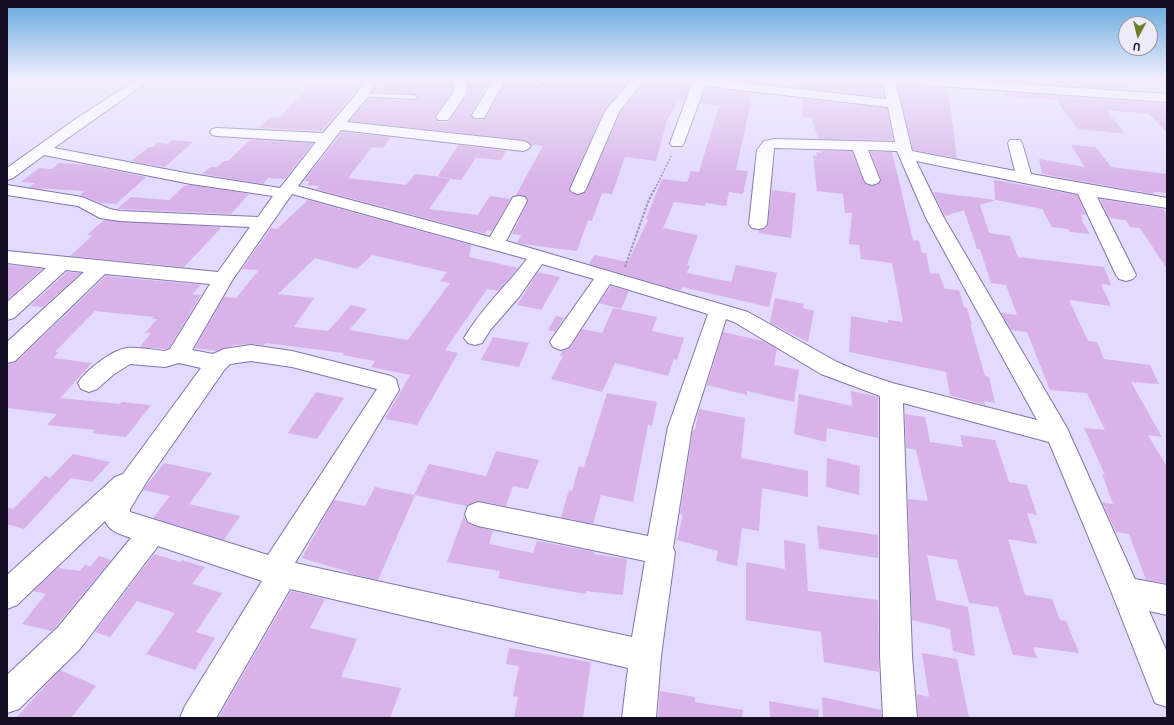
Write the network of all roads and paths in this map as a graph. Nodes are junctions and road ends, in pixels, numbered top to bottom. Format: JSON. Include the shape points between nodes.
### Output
{"nodes":[{"id":1,"x":93,"y":114,"type":"edge"},
{"id":2,"x":345,"y":114,"type":"edge"},
{"id":3,"x":445,"y":114,"type":"edge"},
{"id":4,"x":610,"y":114,"type":"edge"},
{"id":5,"x":685,"y":114,"type":"edge"},
{"id":6,"x":897,"y":114,"type":"edge"},
{"id":7,"x":443,"y":117,"type":"dead end"},
{"id":8,"x":217,"y":132,"type":"dead end"},
{"id":9,"x":331,"y":132,"type":"junction"},
{"id":10,"x":677,"y":143,"type":"joint"},
{"id":11,"x":1015,"y":144,"type":"dead end"},
{"id":12,"x":523,"y":146,"type":"dead end"},
{"id":13,"x":858,"y":146,"type":"junction"},
{"id":14,"x":41,"y":150,"type":"junction"},
{"id":15,"x":904,"y":150,"type":"junction"},
{"id":16,"x":7,"y":175,"type":"edge"},
{"id":17,"x":1024,"y":178,"type":"junction"},
{"id":18,"x":872,"y":180,"type":"dead end"},
{"id":19,"x":578,"y":189,"type":"dead end"},
{"id":20,"x":7,"y":190,"type":"edge"},
{"id":21,"x":285,"y":190,"type":"junction"},
{"id":22,"x":1085,"y":190,"type":"junction"},
{"id":23,"x":519,"y":201,"type":"dead end"},
{"id":24,"x":1167,"y":203,"type":"edge"},
{"id":25,"x":262,"y":222,"type":"junction"},
{"id":26,"x":758,"y":224,"type":"dead end"},
{"id":27,"x":495,"y":244,"type":"junction"},
{"id":28,"x":7,"y":257,"type":"edge"},
{"id":29,"x":538,"y":257,"type":"junction"},
{"id":30,"x":62,"y":264,"type":"junction"},
{"id":31,"x":100,"y":268,"type":"junction"},
{"id":32,"x":1126,"y":275,"type":"dead end"},
{"id":33,"x":224,"y":279,"type":"junction"},
{"id":34,"x":612,"y":279,"type":"junction"},
{"id":35,"x":719,"y":310,"type":"junction"},
{"id":36,"x":7,"y":313,"type":"edge"},
{"id":37,"x":475,"y":338,"type":"dead end"},
{"id":38,"x":561,"y":342,"type":"dead end"},
{"id":39,"x":180,"y":354,"type":"junction"},
{"id":40,"x":7,"y":355,"type":"edge"},
{"id":41,"x":217,"y":363,"type":"junction"},
{"id":42,"x":89,"y":383,"type":"dead end"},
{"id":43,"x":891,"y":391,"type":"junction"},
{"id":44,"x":1058,"y":435,"type":"junction"},
{"id":45,"x":140,"y":470,"type":"junction"},
{"id":46,"x":478,"y":514,"type":"dead end"},
{"id":47,"x":153,"y":531,"type":"junction"},
{"id":48,"x":659,"y":551,"type":"junction"},
{"id":49,"x":278,"y":572,"type":"junction"},
{"id":50,"x":1126,"y":591,"type":"junction"},
{"id":51,"x":7,"y":595,"type":"edge"},
{"id":52,"x":1167,"y":600,"type":"edge"},
{"id":53,"x":645,"y":656,"type":"junction"},
{"id":54,"x":1167,"y":692,"type":"edge"},
{"id":55,"x":7,"y":697,"type":"edge"},
{"id":56,"x":197,"y":718,"type":"edge"},
{"id":57,"x":639,"y":718,"type":"edge"},
{"id":58,"x":900,"y":718,"type":"edge"}],
"edges":[{"from":1,"to":14,"type":"street"},
{"from":2,"to":9,"type":"street"},
{"from":3,"to":7,"type":"street"},
{"from":4,"to":19,"type":"street"},
{"from":5,"to":10,"type":"street"},
{"from":6,"to":15,"type":"street"},
{"from":8,"to":9,"type":"street"},
{"from":9,"to":12,"type":"street"},
{"from":9,"to":21,"type":"street"},
{"from":10,"to":34,"type":"path"},
{"from":11,"to":17,"type":"street"},
{"from":13,"to":15,"type":"street"},
{"from":13,"to":18,"type":"street"},
{"from":13,"to":26,"type":"street","via":[[768,144],[765,150]]},
{"from":14,"to":16,"type":"street"},
{"from":14,"to":21,"type":"street","via":[[191,179]]},
{"from":15,"to":17,"type":"street"},
{"from":15,"to":44,"type":"street","via":[[935,218]]},
{"from":17,"to":22,"type":"street"},
{"from":20,"to":25,"type":"street","via":[[82,202],[106,214],[120,216]]},
{"from":21,"to":25,"type":"street"},
{"from":21,"to":27,"type":"street"},
{"from":22,"to":24,"type":"street"},
{"from":22,"to":32,"type":"street"},
{"from":23,"to":27,"type":"street"},
{"from":25,"to":33,"type":"street"},
{"from":27,"to":29,"type":"street"},
{"from":28,"to":30,"type":"street"},
{"from":29,"to":34,"type":"street"},
{"from":29,"to":37,"type":"street"},
{"from":30,"to":31,"type":"street"},
{"from":30,"to":36,"type":"street"},
{"from":31,"to":33,"type":"street"},
{"from":31,"to":40,"type":"street"},
{"from":33,"to":39,"type":"street"},
{"from":34,"to":35,"type":"street"},
{"from":34,"to":38,"type":"street"},
{"from":35,"to":43,"type":"street","via":[[741,317],[829,368]]},
{"from":35,"to":48,"type":"street","via":[[680,427]]},
{"from":39,"to":41,"type":"street"},
{"from":39,"to":42,"type":"street","via":[[165,359],[127,356],[105,369]]},
{"from":41,"to":45,"type":"street"},
{"from":41,"to":49,"type":"street","via":[[224,357],[240,353],[268,355],[388,385],[388,390]]},
{"from":43,"to":44,"type":"street"},
{"from":43,"to":58,"type":"street","via":[[896,656]]},
{"from":44,"to":50,"type":"street"},
{"from":45,"to":47,"type":"street","via":[[117,507],[117,518],[124,523]]},
{"from":45,"to":51,"type":"street"},
{"from":46,"to":48,"type":"street"},
{"from":47,"to":49,"type":"street"},
{"from":47,"to":55,"type":"street","via":[[69,638]]},
{"from":48,"to":53,"type":"street","via":[[661,552]]},
{"from":49,"to":53,"type":"street"},
{"from":49,"to":56,"type":"street"},
{"from":50,"to":52,"type":"street"},
{"from":50,"to":54,"type":"street"},
{"from":53,"to":57,"type":"street"}]}
